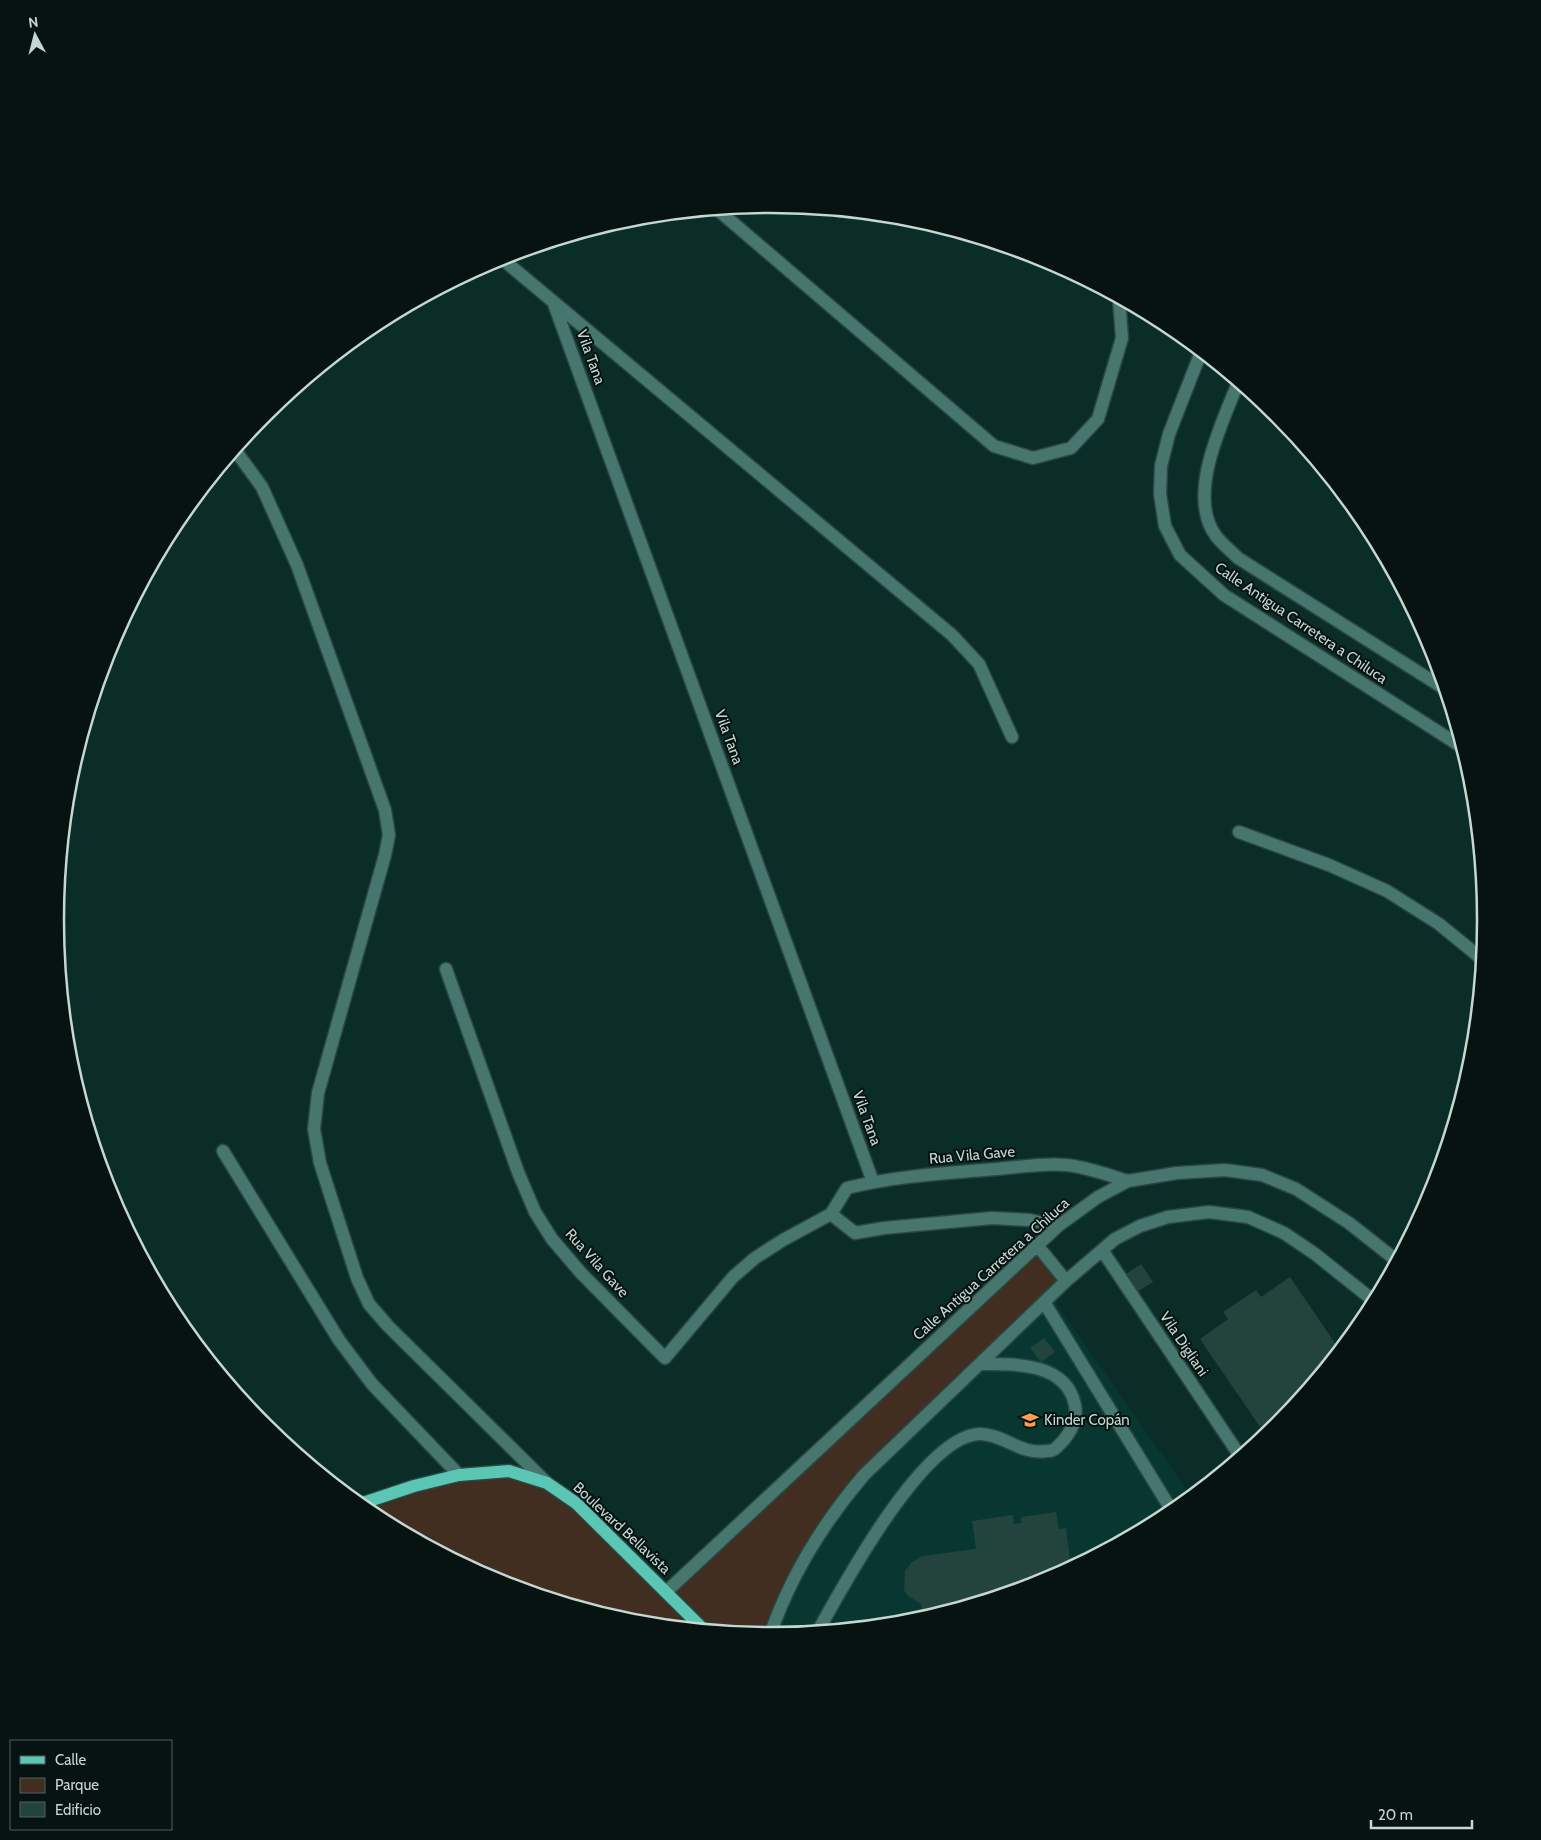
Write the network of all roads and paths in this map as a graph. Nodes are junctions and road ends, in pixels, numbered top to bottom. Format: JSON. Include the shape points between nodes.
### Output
{"nodes":[{"id":1,"x":724,"y":215,"type":"edge"},
{"id":2,"x":508,"y":264,"type":"edge"},
{"id":3,"x":554,"y":304,"type":"junction"},
{"id":4,"x":1120,"y":306,"type":"edge"},
{"id":5,"x":1199,"y":357,"type":"edge"},
{"id":6,"x":1236,"y":389,"type":"edge"},
{"id":7,"x":238,"y":455,"type":"edge"},
{"id":8,"x":1436,"y":683,"type":"edge"},
{"id":9,"x":1012,"y":737,"type":"dead end"},
{"id":10,"x":1454,"y":742,"type":"edge"},
{"id":11,"x":1239,"y":832,"type":"dead end"},
{"id":12,"x":1476,"y":954,"type":"edge"},
{"id":13,"x":446,"y":969,"type":"dead end"},
{"id":14,"x":223,"y":1150,"type":"dead end"},
{"id":15,"x":1128,"y":1181,"type":"junction"},
{"id":16,"x":873,"y":1182,"type":"junction"},
{"id":17,"x":831,"y":1214,"type":"junction"},
{"id":18,"x":1058,"y":1226,"type":"junction"},
{"id":19,"x":1037,"y":1244,"type":"junction"},
{"id":20,"x":1102,"y":1250,"type":"junction"},
{"id":21,"x":1392,"y":1257,"type":"edge"},
{"id":22,"x":1066,"y":1281,"type":"junction"},
{"id":23,"x":1368,"y":1296,"type":"edge"},
{"id":24,"x":1044,"y":1302,"type":"junction"},
{"id":25,"x":980,"y":1364,"type":"junction"},
{"id":26,"x":1236,"y":1451,"type":"edge"},
{"id":27,"x":459,"y":1475,"type":"junction"},
{"id":28,"x":546,"y":1483,"type":"junction"},
{"id":29,"x":368,"y":1501,"type":"edge"},
{"id":30,"x":1168,"y":1504,"type":"edge"},
{"id":31,"x":666,"y":1592,"type":"junction"},
{"id":32,"x":697,"y":1623,"type":"edge"},
{"id":33,"x":821,"y":1625,"type":"edge"},
{"id":34,"x":774,"y":1627,"type":"edge"}],
"edges":[{"from":1,"to":4,"type":"street","via":[[994,446],[1033,458],[1071,448],[1098,419],[1122,338]]},
{"from":2,"to":3,"type":"street","name":"Vila Tana"},
{"from":3,"to":9,"type":"street","name":"Vila Tana","via":[[952,635],[979,664]]},
{"from":3,"to":16,"type":"street","name":"Vila Tana"},
{"from":5,"to":10,"type":"street","name":"Calle Antigua Carretera a Chiluca","via":[[1169,434],[1161,466],[1160,494],[1165,526],[1180,556],[1224,595]]},
{"from":6,"to":8,"type":"street","name":"Calle Antigua Carretera a Chiluca","via":[[1211,453],[1205,487],[1205,513],[1216,536],[1238,558]]},
{"from":7,"to":28,"type":"street","via":[[262,487],[297,565],[385,810],[390,835],[318,1093],[314,1129],[320,1163],[357,1278],[369,1304]]},
{"from":11,"to":12,"type":"street","via":[[1329,865],[1388,892],[1439,924]]},
{"from":13,"to":17,"type":"street","name":"Rua Vila Gave","via":[[535,1212],[581,1274],[665,1358],[733,1277],[755,1258]]},
{"from":14,"to":27,"type":"street","via":[[339,1340],[372,1384]]},
{"from":15,"to":16,"type":"street","name":"Rua Vila Gave","via":[[1064,1165],[939,1173]]},
{"from":15,"to":18,"type":"street","name":"Calle Antigua Carretera a Chiluca","via":[[1098,1196]]},
{"from":15,"to":21,"type":"street","name":"Calle Antigua Carretera a Chiluca","via":[[1225,1170],[1262,1175],[1296,1188]]},
{"from":16,"to":17,"type":"street","name":"Rua Vila Gave","via":[[847,1188]]},
{"from":17,"to":18,"type":"street","via":[[855,1232],[992,1218],[1030,1220]]},
{"from":18,"to":19,"type":"street","name":"Calle Antigua Carretera a Chiluca"},
{"from":19,"to":22,"type":"street"},
{"from":19,"to":31,"type":"street","name":"Calle Antigua Carretera a Chiluca"},
{"from":20,"to":22,"type":"street"},
{"from":20,"to":23,"type":"street","via":[[1140,1226],[1168,1217],[1209,1212],[1248,1217],[1316,1254]]},
{"from":20,"to":26,"type":"street","name":"Vila Digliani"},
{"from":22,"to":24,"type":"street"},
{"from":24,"to":25,"type":"street"},
{"from":24,"to":30,"type":"street"},
{"from":25,"to":33,"type":"street","via":[[1032,1366],[1058,1378],[1073,1397],[1076,1412],[1071,1433],[1054,1450],[1036,1453],[994,1436],[979,1434],[946,1448],[925,1468],[888,1514]]},
{"from":25,"to":34,"type":"street","via":[[839,1503],[801,1567]]},
{"from":27,"to":28,"type":"main road","name":"Boulevard Bellavista","via":[[509,1471]]},
{"from":27,"to":29,"type":"main road","name":"Boulevard Bellavista"},
{"from":28,"to":31,"type":"main road","name":"Boulevard Bellavista","via":[[576,1502]]},
{"from":31,"to":32,"type":"main road","name":"Boulevard Bellavista"}]}
